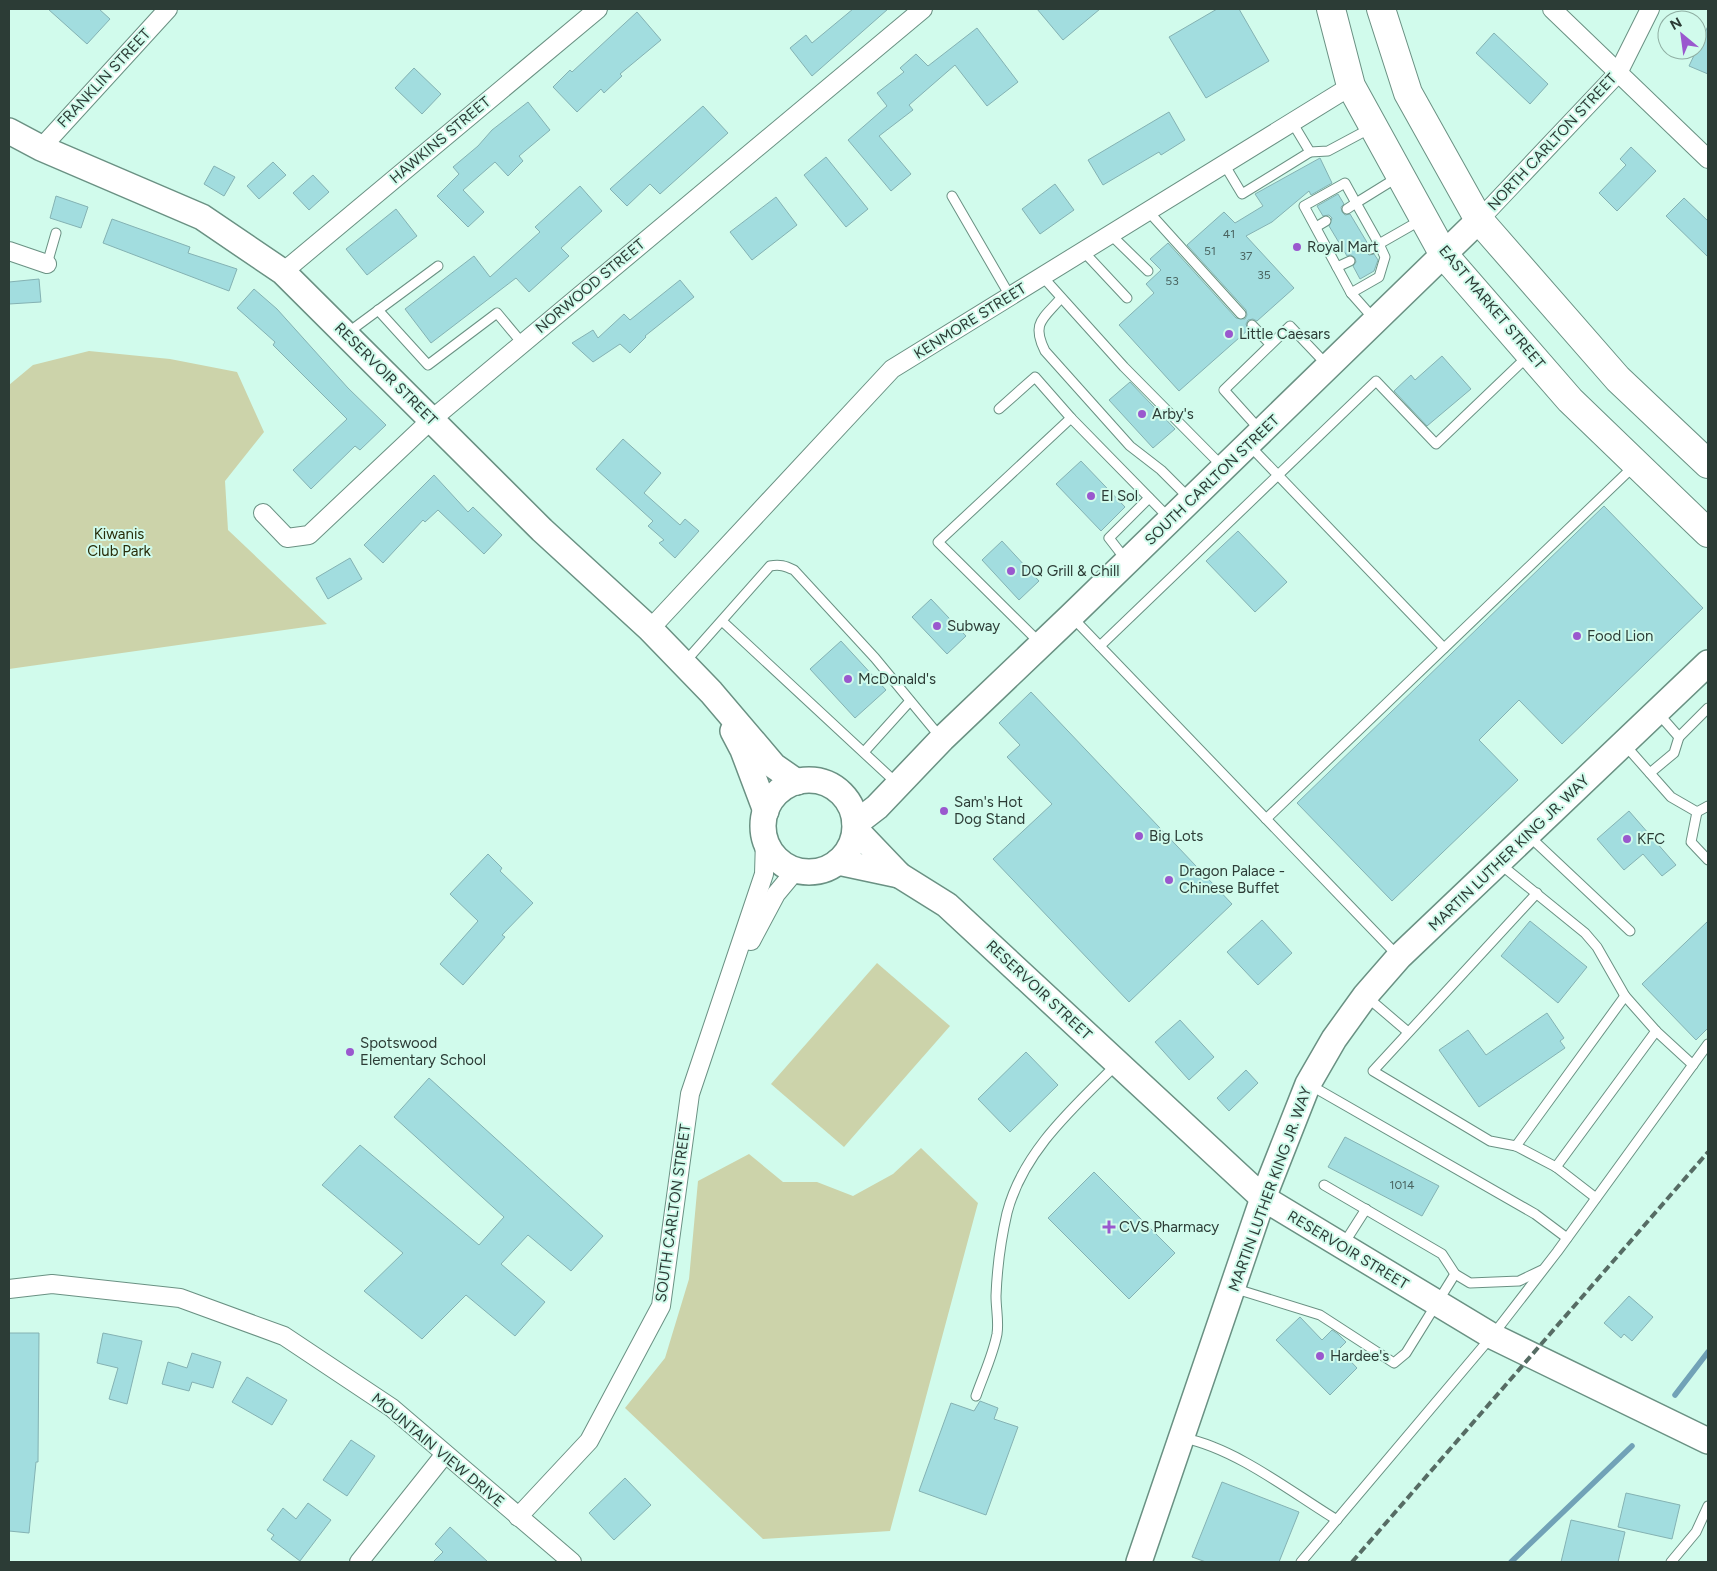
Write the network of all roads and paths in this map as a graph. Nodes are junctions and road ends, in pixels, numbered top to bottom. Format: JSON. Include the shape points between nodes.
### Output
{"nodes":[{"id":1,"x":168,"y":9,"type":"edge"},
{"id":2,"x":598,"y":9,"type":"edge"},
{"id":3,"x":923,"y":9,"type":"edge"},
{"id":4,"x":1331,"y":9,"type":"edge"},
{"id":5,"x":1380,"y":9,"type":"edge"},
{"id":6,"x":1552,"y":9,"type":"edge"},
{"id":7,"x":1650,"y":9,"type":"edge"},
{"id":8,"x":1618,"y":73,"type":"junction"},
{"id":9,"x":1351,"y":86,"type":"junction"},
{"id":10,"x":1292,"y":122,"type":"junction"},
{"id":11,"x":1374,"y":127,"type":"junction"},
{"id":12,"x":9,"y":131,"type":"edge"},
{"id":13,"x":41,"y":148,"type":"junction"},
{"id":14,"x":1310,"y":152,"type":"junction"},
{"id":15,"x":1708,"y":159,"type":"edge"},
{"id":16,"x":1224,"y":164,"type":"junction"},
{"id":17,"x":1400,"y":176,"type":"junction"},
{"id":18,"x":952,"y":196,"type":"dead end"},
{"id":19,"x":1356,"y":203,"type":"junction"},
{"id":20,"x":1347,"y":209,"type":"dead end"},
{"id":21,"x":1148,"y":211,"type":"junction"},
{"id":22,"x":1424,"y":219,"type":"junction"},
{"id":23,"x":1479,"y":220,"type":"junction"},
{"id":24,"x":1326,"y":221,"type":"dead end"},
{"id":25,"x":1316,"y":227,"type":"junction"},
{"id":26,"x":56,"y":234,"type":"dead end"},
{"id":27,"x":1110,"y":234,"type":"junction"},
{"id":28,"x":1375,"y":246,"type":"junction"},
{"id":29,"x":9,"y":251,"type":"edge"},
{"id":30,"x":1083,"y":251,"type":"junction"},
{"id":31,"x":1444,"y":255,"type":"junction"},
{"id":32,"x":1350,"y":261,"type":"dead end"},
{"id":33,"x":47,"y":264,"type":"joint"},
{"id":34,"x":438,"y":266,"type":"dead end"},
{"id":35,"x":1337,"y":267,"type":"junction"},
{"id":36,"x":1148,"y":271,"type":"dead end"},
{"id":37,"x":283,"y":272,"type":"junction"},
{"id":38,"x":1042,"y":276,"type":"junction"},
{"id":39,"x":1351,"y":293,"type":"junction"},
{"id":40,"x":1010,"y":296,"type":"junction"},
{"id":41,"x":1061,"y":298,"type":"junction"},
{"id":42,"x":1127,"y":298,"type":"dead end"},
{"id":43,"x":378,"y":310,"type":"junction"},
{"id":44,"x":1241,"y":314,"type":"dead end"},
{"id":45,"x":1376,"y":321,"type":"junction"},
{"id":46,"x":1252,"y":325,"type":"dead end"},
{"id":47,"x":346,"y":334,"type":"junction"},
{"id":48,"x":522,"y":343,"type":"junction"},
{"id":49,"x":1270,"y":344,"type":"junction"},
{"id":50,"x":1530,"y":354,"type":"junction"},
{"id":51,"x":1329,"y":367,"type":"junction"},
{"id":52,"x":999,"y":409,"type":"dead end"},
{"id":53,"x":1071,"y":418,"type":"junction"},
{"id":54,"x":431,"y":420,"type":"junction"},
{"id":55,"x":1255,"y":438,"type":"junction"},
{"id":56,"x":1636,"y":464,"type":"junction"},
{"id":57,"x":1708,"y":464,"type":"edge"},
{"id":58,"x":1224,"y":468,"type":"junction"},
{"id":59,"x":1278,"y":475,"type":"junction"},
{"id":60,"x":1149,"y":498,"type":"junction"},
{"id":61,"x":1191,"y":500,"type":"junction"},
{"id":62,"x":263,"y":513,"type":"dead end"},
{"id":63,"x":1171,"y":520,"type":"junction"},
{"id":64,"x":1708,"y":533,"type":"edge"},
{"id":65,"x":1128,"y":562,"type":"junction"},
{"id":66,"x":1071,"y":616,"type":"junction"},
{"id":67,"x":722,"y":621,"type":"junction"},
{"id":68,"x":650,"y":629,"type":"junction"},
{"id":69,"x":1042,"y":644,"type":"junction"},
{"id":70,"x":1100,"y":646,"type":"junction"},
{"id":71,"x":1444,"y":648,"type":"junction"},
{"id":72,"x":1708,"y":663,"type":"edge"},
{"id":73,"x":684,"y":664,"type":"junction"},
{"id":74,"x":712,"y":692,"type":"junction"},
{"id":75,"x":910,"y":701,"type":"junction"},
{"id":76,"x":1708,"y":708,"type":"edge"},
{"id":77,"x":1657,"y":711,"type":"junction"},
{"id":78,"x":1679,"y":736,"type":"junction"},
{"id":79,"x":942,"y":739,"type":"junction"},
{"id":80,"x":1623,"y":743,"type":"junction"},
{"id":81,"x":864,"y":752,"type":"junction"},
{"id":82,"x":1650,"y":773,"type":"junction"},
{"id":83,"x":890,"y":777,"type":"junction"},
{"id":84,"x":797,"y":782,"type":"junction"},
{"id":85,"x":841,"y":793,"type":"junction"},
{"id":86,"x":1708,"y":806,"type":"edge"},
{"id":87,"x":766,"y":811,"type":"junction"},
{"id":88,"x":1697,"y":812,"type":"junction"},
{"id":89,"x":1266,"y":819,"type":"junction"},
{"id":90,"x":856,"y":827,"type":"junction"},
{"id":91,"x":1527,"y":834,"type":"junction"},
{"id":92,"x":765,"y":840,"type":"junction"},
{"id":93,"x":1708,"y":860,"type":"edge"},
{"id":94,"x":838,"y":862,"type":"junction"},
{"id":95,"x":1498,"y":862,"type":"junction"},
{"id":96,"x":796,"y":870,"type":"junction"},
{"id":97,"x":898,"y":875,"type":"junction"},
{"id":98,"x":1537,"y":894,"type":"junction"},
{"id":99,"x":1630,"y":931,"type":"dead end"},
{"id":100,"x":1399,"y":957,"type":"junction"},
{"id":101,"x":725,"y":990,"type":"junction"},
{"id":102,"x":1365,"y":996,"type":"junction"},
{"id":103,"x":1625,"y":996,"type":"junction"},
{"id":104,"x":1656,"y":1031,"type":"junction"},
{"id":105,"x":1408,"y":1032,"type":"junction"},
{"id":106,"x":1708,"y":1044,"type":"edge"},
{"id":107,"x":1118,"y":1064,"type":"junction"},
{"id":108,"x":1693,"y":1065,"type":"junction"},
{"id":109,"x":1308,"y":1084,"type":"junction"},
{"id":110,"x":1516,"y":1146,"type":"junction"},
{"id":111,"x":1556,"y":1167,"type":"junction"},
{"id":112,"x":1324,"y":1185,"type":"dead end"},
{"id":113,"x":1263,"y":1198,"type":"junction"},
{"id":114,"x":1596,"y":1198,"type":"junction"},
{"id":115,"x":1366,"y":1209,"type":"junction"},
{"id":116,"x":1567,"y":1238,"type":"junction"},
{"id":117,"x":1342,"y":1246,"type":"junction"},
{"id":118,"x":1544,"y":1268,"type":"junction"},
{"id":119,"x":1455,"y":1274,"type":"junction"},
{"id":120,"x":1233,"y":1288,"type":"junction"},
{"id":121,"x":9,"y":1289,"type":"edge"},
{"id":122,"x":1437,"y":1303,"type":"junction"},
{"id":123,"x":1492,"y":1336,"type":"junction"},
{"id":124,"x":976,"y":1396,"type":"dead end"},
{"id":125,"x":1181,"y":1438,"type":"junction"},
{"id":126,"x":1708,"y":1441,"type":"edge"},
{"id":127,"x":445,"y":1454,"type":"junction"},
{"id":128,"x":1708,"y":1506,"type":"edge"},
{"id":129,"x":518,"y":1516,"type":"junction"},
{"id":130,"x":1337,"y":1520,"type":"junction"},
{"id":131,"x":359,"y":1562,"type":"edge"},
{"id":132,"x":572,"y":1562,"type":"edge"},
{"id":133,"x":1139,"y":1562,"type":"edge"},
{"id":134,"x":1302,"y":1562,"type":"edge"},
{"id":135,"x":1671,"y":1562,"type":"edge"}],
"edges":[{"from":1,"to":13,"type":"street","name":"FRANKLIN STREET"},
{"from":2,"to":37,"type":"street","name":"HAWKINS STREET"},
{"from":3,"to":48,"type":"street","name":"NORWOOD STREET"},
{"from":4,"to":9,"type":"main road","name":"EAST MARKET STREET"},
{"from":5,"to":23,"type":"main road","via":[[1408,93]]},
{"from":6,"to":8,"type":"street"},
{"from":7,"to":8,"type":"street","name":"NORTH CARLTON STREET"},
{"from":8,"to":15,"type":"street"},
{"from":8,"to":23,"type":"street","name":"NORTH CARLTON STREET"},
{"from":9,"to":10,"type":"street","name":"KENMORE STREET"},
{"from":9,"to":11,"type":"main road","name":"EAST MARKET STREET"},
{"from":10,"to":14,"type":"lane"},
{"from":10,"to":16,"type":"street","name":"KENMORE STREET"},
{"from":11,"to":14,"type":"lane","via":[[1328,150]]},
{"from":11,"to":17,"type":"main road","name":"EAST MARKET STREET"},
{"from":12,"to":13,"type":"main road","name":"RESERVOIR STREET"},
{"from":13,"to":37,"type":"main road","name":"RESERVOIR STREET","via":[[202,216]]},
{"from":14,"to":16,"type":"lane","via":[[1242,194]]},
{"from":16,"to":21,"type":"street","name":"KENMORE STREET"},
{"from":17,"to":19,"type":"lane"},
{"from":17,"to":22,"type":"main road","name":"EAST MARKET STREET"},
{"from":18,"to":40,"type":"lane"},
{"from":19,"to":20,"type":"lane"},
{"from":19,"to":25,"type":"lane","via":[[1345,183],[1304,206]]},
{"from":19,"to":28,"type":"lane"},
{"from":21,"to":27,"type":"street","name":"KENMORE STREET"},
{"from":21,"to":44,"type":"lane"},
{"from":22,"to":28,"type":"lane"},
{"from":22,"to":31,"type":"main road","name":"EAST MARKET STREET"},
{"from":23,"to":31,"type":"main road","name":"SOUTH CARLTON STREET"},
{"from":23,"to":57,"type":"main road","via":[[1618,379]]},
{"from":24,"to":25,"type":"lane"},
{"from":25,"to":35,"type":"lane"},
{"from":26,"to":33,"type":"lane"},
{"from":27,"to":30,"type":"street","name":"KENMORE STREET"},
{"from":27,"to":36,"type":"lane"},
{"from":28,"to":39,"type":"lane","via":[[1385,257],[1379,277]]},
{"from":29,"to":33,"type":"street"},
{"from":30,"to":38,"type":"street","name":"KENMORE STREET"},
{"from":30,"to":42,"type":"lane"},
{"from":31,"to":45,"type":"main road","name":"SOUTH CARLTON STREET"},
{"from":31,"to":50,"type":"main road","name":"EAST MARKET STREET"},
{"from":32,"to":35,"type":"lane"},
{"from":34,"to":43,"type":"lane"},
{"from":35,"to":39,"type":"lane"},
{"from":37,"to":47,"type":"main road","name":"RESERVOIR STREET"},
{"from":38,"to":40,"type":"street","name":"KENMORE STREET"},
{"from":38,"to":41,"type":"lane"},
{"from":39,"to":45,"type":"lane"},
{"from":40,"to":68,"type":"street","name":"KENMORE STREET","via":[[892,369]]},
{"from":41,"to":58,"type":"lane"},
{"from":41,"to":61,"type":"lane","via":[[1038,324],[1038,337],[1045,351],[1130,446],[1161,470]]},
{"from":43,"to":47,"type":"lane"},
{"from":43,"to":48,"type":"lane","via":[[428,365],[497,313]]},
{"from":45,"to":51,"type":"main road","name":"SOUTH CARLTON STREET"},
{"from":46,"to":49,"type":"lane"},
{"from":47,"to":54,"type":"main road","name":"RESERVOIR STREET"},
{"from":48,"to":54,"type":"street","name":"NORWOOD STREET"},
{"from":49,"to":51,"type":"lane","via":[[1290,326]]},
{"from":49,"to":55,"type":"lane","via":[[1224,390]]},
{"from":50,"to":56,"type":"main road","name":"EAST MARKET STREET","via":[[1570,400]]},
{"from":50,"to":59,"type":"lane","via":[[1436,444],[1376,381]]},
{"from":51,"to":55,"type":"main road","name":"SOUTH CARLTON STREET"},
{"from":52,"to":53,"type":"lane","via":[[1035,377]]},
{"from":53,"to":60,"type":"lane"},
{"from":53,"to":69,"type":"lane","via":[[938,542]]},
{"from":54,"to":62,"type":"street","name":"NORWOOD STREET","via":[[309,535],[287,538]]},
{"from":54,"to":68,"type":"main road","name":"RESERVOIR STREET","via":[[542,530]]},
{"from":55,"to":58,"type":"main road","name":"SOUTH CARLTON STREET"},
{"from":55,"to":59,"type":"lane"},
{"from":56,"to":64,"type":"main road","name":"EAST MARKET STREET"},
{"from":56,"to":71,"type":"lane"},
{"from":58,"to":61,"type":"main road","name":"SOUTH CARLTON STREET"},
{"from":59,"to":70,"type":"lane"},
{"from":59,"to":71,"type":"lane"},
{"from":60,"to":63,"type":"lane"},
{"from":60,"to":65,"type":"lane","via":[[1109,538]]},
{"from":61,"to":63,"type":"main road","name":"SOUTH CARLTON STREET"},
{"from":63,"to":65,"type":"main road","name":"SOUTH CARLTON STREET"},
{"from":65,"to":66,"type":"main road","name":"SOUTH CARLTON STREET"},
{"from":66,"to":69,"type":"main road","name":"SOUTH CARLTON STREET"},
{"from":66,"to":70,"type":"lane"},
{"from":67,"to":73,"type":"lane"},
{"from":67,"to":75,"type":"lane","via":[[770,566],[785,566],[794,570]]},
{"from":67,"to":81,"type":"lane"},
{"from":68,"to":73,"type":"main road","name":"RESERVOIR STREET"},
{"from":69,"to":79,"type":"main road","name":"SOUTH CARLTON STREET"},
{"from":70,"to":89,"type":"lane"},
{"from":71,"to":89,"type":"lane"},
{"from":72,"to":77,"type":"main road","name":"MARTIN LUTHER KING JR. WAY"},
{"from":73,"to":74,"type":"main road","name":"RESERVOIR STREET"},
{"from":74,"to":84,"type":"main road","name":"RESERVOIR STREET","via":[[774,766]]},
{"from":74,"to":87,"type":"main road","name":"RESERVOIR STREET","via":[[743,750]]},
{"from":75,"to":79,"type":"lane"},
{"from":75,"to":81,"type":"lane"},
{"from":76,"to":78,"type":"lane"},
{"from":77,"to":78,"type":"lane"},
{"from":77,"to":80,"type":"main road","name":"MARTIN LUTHER KING JR. WAY"},
{"from":78,"to":82,"type":"lane","via":[[1674,753]]},
{"from":79,"to":83,"type":"main road","name":"SOUTH CARLTON STREET"},
{"from":79,"to":90,"type":"main road","name":"SOUTH CARLTON STREET"},
{"from":80,"to":82,"type":"lane"},
{"from":80,"to":91,"type":"main road","name":"MARTIN LUTHER KING JR. WAY"},
{"from":81,"to":83,"type":"lane"},
{"from":82,"to":88,"type":"lane","via":[[1671,797]]},
{"from":83,"to":85,"type":"main road","name":"SOUTH CARLTON STREET","via":[[865,794]]},
{"from":84,"to":85,"type":"main road","via":[[813,780],[828,784]]},
{"from":84,"to":87,"type":"main road","via":[[773,798]]},
{"from":85,"to":90,"type":"main road","via":[[848,802]]},
{"from":86,"to":88,"type":"lane"},
{"from":87,"to":92,"type":"main road"},
{"from":88,"to":93,"type":"lane","via":[[1691,842]]},
{"from":89,"to":100,"type":"lane"},
{"from":90,"to":94,"type":"main road","via":[[851,845]]},
{"from":90,"to":97,"type":"main road","name":"RESERVOIR STREET"},
{"from":91,"to":95,"type":"main road","name":"MARTIN LUTHER KING JR. WAY"},
{"from":91,"to":99,"type":"lane"},
{"from":92,"to":96,"type":"main road","via":[[783,864]]},
{"from":92,"to":101,"type":"street","name":"SOUTH CARLTON STREET","via":[[764,874]]},
{"from":94,"to":96,"type":"main road","via":[[810,872]]},
{"from":94,"to":97,"type":"main road","name":"RESERVOIR STREET"},
{"from":95,"to":98,"type":"lane"},
{"from":95,"to":100,"type":"main road","name":"MARTIN LUTHER KING JR. WAY"},
{"from":96,"to":101,"type":"street","name":"SOUTH CARLTON STREET","via":[[776,894]]},
{"from":97,"to":107,"type":"main road","name":"RESERVOIR STREET","via":[[947,905]]},
{"from":98,"to":103,"type":"lane","via":[[1585,933],[1597,947]]},
{"from":98,"to":105,"type":"lane"},
{"from":100,"to":102,"type":"main road","name":"MARTIN LUTHER KING JR. WAY"},
{"from":101,"to":129,"type":"street","name":"SOUTH CARLTON STREET","via":[[690,1094],[661,1306],[589,1441]]},
{"from":102,"to":105,"type":"lane"},
{"from":102,"to":109,"type":"main road","name":"MARTIN LUTHER KING JR. WAY","via":[[1334,1038]]},
{"from":103,"to":104,"type":"lane"},
{"from":103,"to":110,"type":"lane"},
{"from":104,"to":108,"type":"lane"},
{"from":104,"to":111,"type":"lane"},
{"from":105,"to":110,"type":"lane","via":[[1373,1071],[1490,1141]]},
{"from":106,"to":108,"type":"lane"},
{"from":107,"to":113,"type":"main road","name":"RESERVOIR STREET"},
{"from":107,"to":124,"type":"lane","via":[[1046,1138],[1023,1172],[1013,1194],[999,1263],[996,1295],[998,1332]]},
{"from":108,"to":114,"type":"lane"},
{"from":109,"to":113,"type":"main road","name":"MARTIN LUTHER KING JR. WAY"},
{"from":109,"to":116,"type":"lane","via":[[1535,1214]]},
{"from":110,"to":111,"type":"lane"},
{"from":111,"to":114,"type":"lane"},
{"from":112,"to":115,"type":"lane"},
{"from":113,"to":117,"type":"main road","name":"RESERVOIR STREET"},
{"from":113,"to":120,"type":"main road","name":"MARTIN LUTHER KING JR. WAY"},
{"from":114,"to":116,"type":"lane"},
{"from":115,"to":117,"type":"lane"},
{"from":115,"to":119,"type":"lane","via":[[1442,1254]]},
{"from":116,"to":118,"type":"lane"},
{"from":117,"to":122,"type":"main road","name":"RESERVOIR STREET"},
{"from":118,"to":119,"type":"lane","via":[[1519,1281],[1470,1283]]},
{"from":118,"to":123,"type":"lane"},
{"from":119,"to":122,"type":"lane"},
{"from":120,"to":122,"type":"lane","via":[[1320,1315],[1394,1363],[1406,1353]]},
{"from":120,"to":125,"type":"main road","name":"MARTIN LUTHER KING JR. WAY"},
{"from":121,"to":127,"type":"street","name":"MOUNTAIN VIEW DRIVE","via":[[52,1284],[180,1298],[284,1336],[392,1408]]},
{"from":122,"to":123,"type":"main road","name":"RESERVOIR STREET"},
{"from":123,"to":126,"type":"main road","name":"RESERVOIR STREET"},
{"from":123,"to":130,"type":"lane"},
{"from":125,"to":130,"type":"lane","via":[[1243,1462]]},
{"from":125,"to":133,"type":"main road","name":"MARTIN LUTHER KING JR. WAY"},
{"from":127,"to":129,"type":"street","name":"MOUNTAIN VIEW DRIVE"},
{"from":127,"to":131,"type":"street"},
{"from":128,"to":135,"type":"lane","via":[[1696,1532]]},
{"from":129,"to":132,"type":"street","name":"MOUNTAIN VIEW DRIVE"},
{"from":130,"to":134,"type":"lane"}]}
